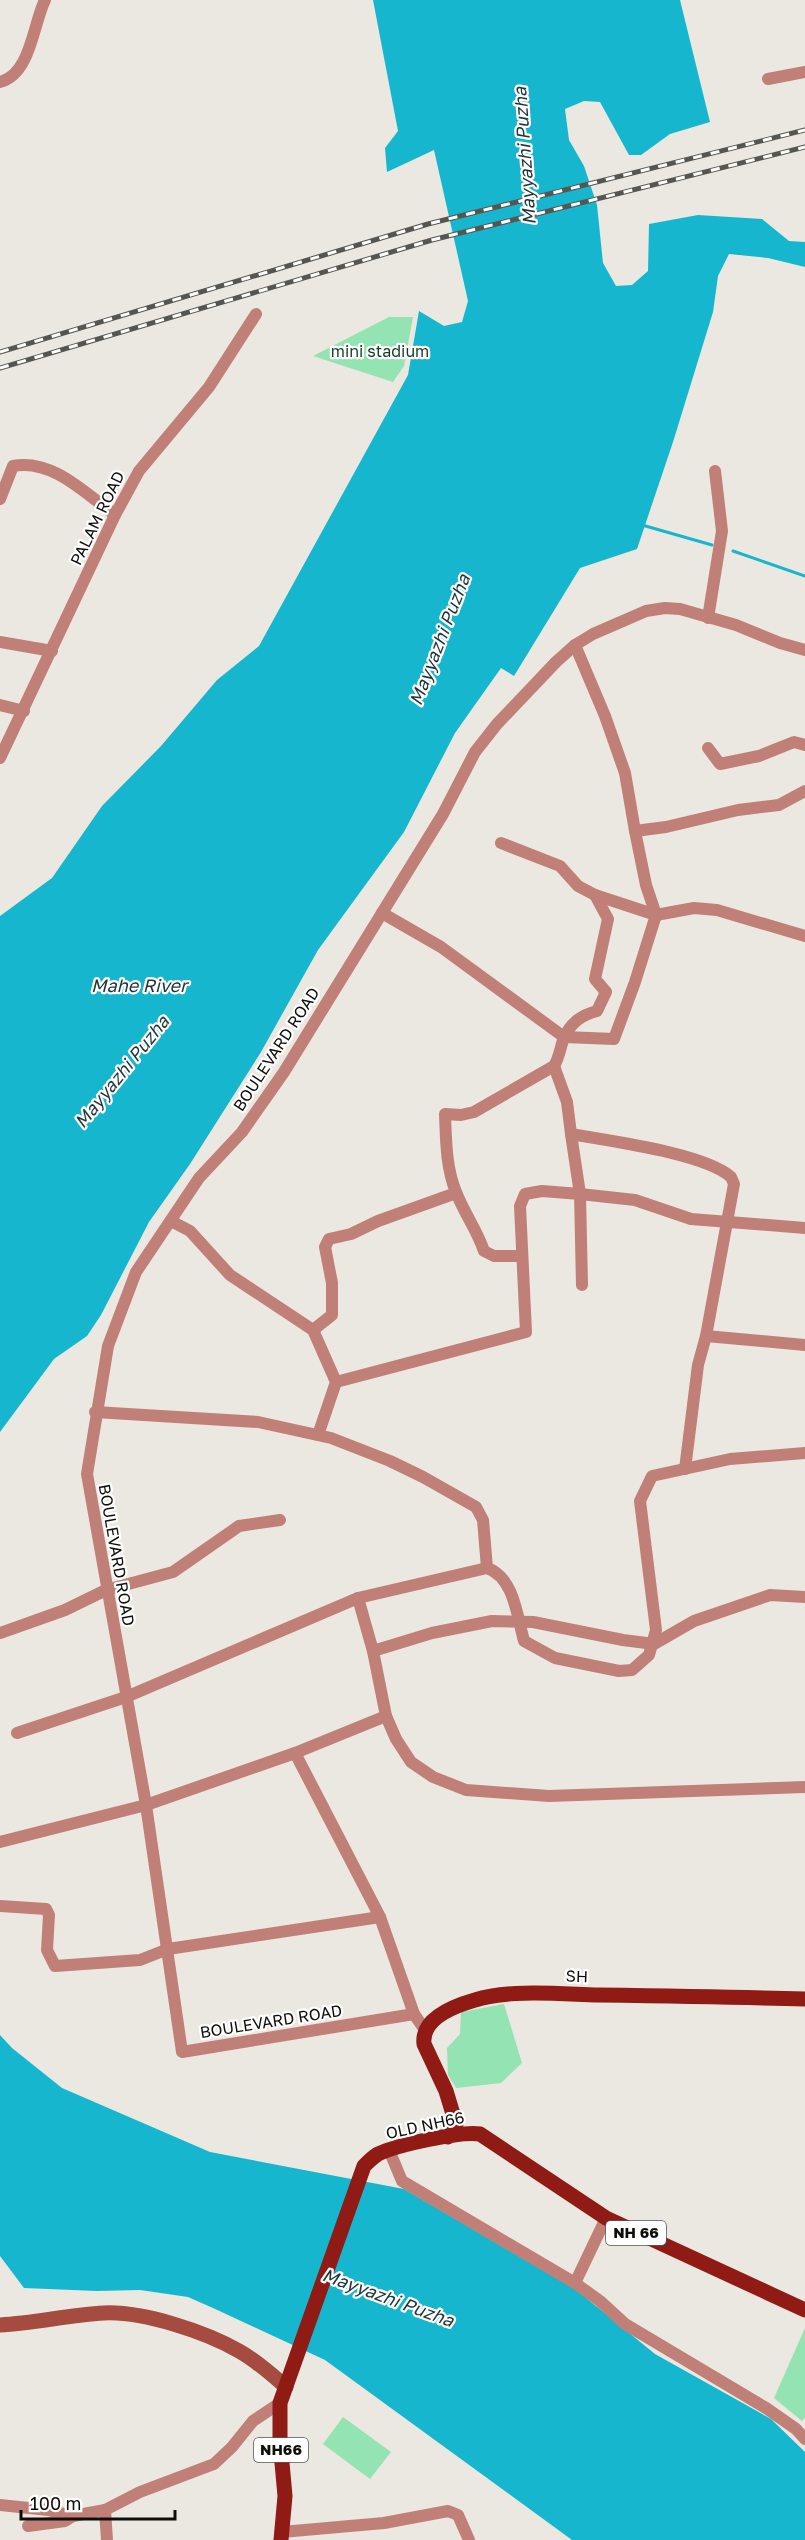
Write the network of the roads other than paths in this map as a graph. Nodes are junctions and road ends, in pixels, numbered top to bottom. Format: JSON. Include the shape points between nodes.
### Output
{"nodes":[{"id":1,"x":45,"y":0,"type":"edge"},
{"id":2,"x":805,"y":72,"type":"edge"},
{"id":3,"x":768,"y":79,"type":"dead end"},
{"id":4,"x":0,"y":82,"type":"edge"},
{"id":5,"x":256,"y":314,"type":"dead end"},
{"id":6,"x":715,"y":471,"type":"dead end"},
{"id":7,"x":0,"y":499,"type":"edge"},
{"id":8,"x":115,"y":515,"type":"junction"},
{"id":9,"x":708,"y":618,"type":"junction"},
{"id":10,"x":0,"y":642,"type":"edge"},
{"id":11,"x":575,"y":645,"type":"junction"},
{"id":12,"x":805,"y":650,"type":"edge"},
{"id":13,"x":52,"y":651,"type":"junction"},
{"id":14,"x":0,"y":705,"type":"edge"},
{"id":15,"x":24,"y":711,"type":"junction"},
{"id":16,"x":805,"y":745,"type":"edge"},
{"id":17,"x":708,"y":748,"type":"dead end"},
{"id":18,"x":0,"y":758,"type":"edge"},
{"id":19,"x":805,"y":791,"type":"edge"},
{"id":20,"x":635,"y":831,"type":"junction"},
{"id":21,"x":501,"y":843,"type":"dead end"},
{"id":22,"x":595,"y":896,"type":"junction"},
{"id":23,"x":382,"y":913,"type":"junction"},
{"id":24,"x":656,"y":915,"type":"junction"},
{"id":25,"x":805,"y":936,"type":"edge"},
{"id":26,"x":564,"y":1037,"type":"junction"},
{"id":27,"x":554,"y":1066,"type":"junction"},
{"id":28,"x":571,"y":1134,"type":"junction"},
{"id":29,"x":456,"y":1193,"type":"junction"},
{"id":30,"x":580,"y":1194,"type":"junction"},
{"id":31,"x":171,"y":1221,"type":"junction"},
{"id":32,"x":726,"y":1223,"type":"junction"},
{"id":33,"x":805,"y":1228,"type":"edge"},
{"id":34,"x":521,"y":1256,"type":"junction"},
{"id":35,"x":582,"y":1285,"type":"dead end"},
{"id":36,"x":313,"y":1330,"type":"junction"},
{"id":37,"x":706,"y":1336,"type":"junction"},
{"id":38,"x":805,"y":1345,"type":"edge"},
{"id":39,"x":336,"y":1382,"type":"junction"},
{"id":40,"x":95,"y":1412,"type":"junction"},
{"id":41,"x":318,"y":1435,"type":"junction"},
{"id":42,"x":805,"y":1453,"type":"edge"},
{"id":43,"x":685,"y":1469,"type":"junction"},
{"id":44,"x":280,"y":1520,"type":"dead end"},
{"id":45,"x":487,"y":1568,"type":"junction"},
{"id":46,"x":106,"y":1590,"type":"junction"},
{"id":47,"x":805,"y":1597,"type":"edge"},
{"id":48,"x":358,"y":1598,"type":"junction"},
{"id":49,"x":519,"y":1622,"type":"junction"},
{"id":50,"x":0,"y":1633,"type":"edge"},
{"id":51,"x":654,"y":1644,"type":"junction"},
{"id":52,"x":373,"y":1651,"type":"junction"},
{"id":53,"x":126,"y":1697,"type":"junction"},
{"id":54,"x":386,"y":1716,"type":"junction"},
{"id":55,"x":17,"y":1733,"type":"dead end"},
{"id":56,"x":295,"y":1753,"type":"junction"},
{"id":57,"x":805,"y":1786,"type":"edge"},
{"id":58,"x":146,"y":1805,"type":"junction"},
{"id":59,"x":0,"y":1842,"type":"edge"},
{"id":60,"x":0,"y":1906,"type":"edge"},
{"id":61,"x":380,"y":1917,"type":"junction"},
{"id":62,"x":168,"y":1949,"type":"junction"},
{"id":63,"x":805,"y":1999,"type":"edge"},
{"id":64,"x":414,"y":2014,"type":"junction"},
{"id":65,"x":425,"y":2030,"type":"junction"},
{"id":66,"x":446,"y":2091,"type":"junction"},
{"id":67,"x":480,"y":2134,"type":"junction"},
{"id":68,"x":448,"y":2137,"type":"junction"},
{"id":69,"x":389,"y":2150,"type":"junction"},
{"id":70,"x":606,"y":2218,"type":"junction"},
{"id":71,"x":574,"y":2283,"type":"junction"},
{"id":72,"x":805,"y":2310,"type":"edge"},
{"id":73,"x":0,"y":2325,"type":"edge"},
{"id":74,"x":286,"y":2387,"type":"junction"},
{"id":75,"x":280,"y":2403,"type":"junction"},
{"id":76,"x":801,"y":2425,"type":"edge"},
{"id":77,"x":805,"y":2439,"type":"edge"},
{"id":78,"x":0,"y":2505,"type":"edge"},
{"id":79,"x":105,"y":2510,"type":"junction"},
{"id":80,"x":73,"y":2516,"type":"junction"},
{"id":81,"x":28,"y":2526,"type":"dead end"},
{"id":82,"x":282,"y":2536,"type":"edge"},
{"id":83,"x":107,"y":2540,"type":"edge"},
{"id":84,"x":469,"y":2540,"type":"edge"}],
"edges":[{"from":1,"to":4,"type":"street","via":[[28,53],[16,71]]},
{"from":2,"to":3,"type":"street"},
{"from":5,"to":8,"type":"street","name":"PALAM ROAD","via":[[209,387],[139,471]]},
{"from":6,"to":9,"type":"street","via":[[722,531]]},
{"from":7,"to":8,"type":"street","via":[[13,466],[22,464],[56,472]]},
{"from":8,"to":13,"type":"street","name":"PALAM ROAD"},
{"from":9,"to":11,"type":"street","name":"BOULEVARD ROAD","via":[[680,609],[656,610]]},
{"from":9,"to":12,"type":"street","name":"BOULEVARD ROAD"},
{"from":10,"to":13,"type":"street"},
{"from":11,"to":20,"type":"street","via":[[625,773]]},
{"from":11,"to":23,"type":"street","name":"BOULEVARD ROAD","via":[[497,724],[475,752],[443,814]]},
{"from":13,"to":15,"type":"street","name":"PALAM ROAD"},
{"from":14,"to":15,"type":"street"},
{"from":15,"to":18,"type":"street","name":"PALAM ROAD"},
{"from":16,"to":17,"type":"street","via":[[794,742],[759,756],[720,764]]},
{"from":19,"to":20,"type":"street","via":[[779,805]]},
{"from":20,"to":24,"type":"street"},
{"from":21,"to":22,"type":"street","via":[[560,866],[578,886]]},
{"from":22,"to":24,"type":"street"},
{"from":22,"to":26,"type":"street","via":[[608,919],[595,979],[606,992],[597,1011],[581,1015]]},
{"from":23,"to":26,"type":"street","via":[[441,947]]},
{"from":23,"to":31,"type":"street","name":"BOULEVARD ROAD","via":[[284,1072],[242,1132],[199,1178]]},
{"from":24,"to":25,"type":"street","via":[[693,908],[717,910]]},
{"from":24,"to":26,"type":"street","via":[[614,1039]]},
{"from":26,"to":27,"type":"street"},
{"from":27,"to":28,"type":"street","via":[[567,1102]]},
{"from":27,"to":29,"type":"street","via":[[474,1112],[445,1114],[449,1165]]},
{"from":28,"to":30,"type":"street"},
{"from":28,"to":32,"type":"street","via":[[675,1155],[727,1173],[734,1184]]},
{"from":29,"to":34,"type":"street","via":[[484,1251],[494,1256]]},
{"from":29,"to":36,"type":"street","via":[[329,1239],[325,1247],[332,1283],[332,1315]]},
{"from":30,"to":32,"type":"street","via":[[635,1200],[674,1215]]},
{"from":30,"to":34,"type":"street","via":[[525,1194],[520,1206]]},
{"from":30,"to":35,"type":"street"},
{"from":31,"to":36,"type":"street","via":[[190,1231],[230,1275]]},
{"from":31,"to":40,"type":"street","name":"BOULEVARD ROAD","via":[[136,1272],[108,1346]]},
{"from":32,"to":33,"type":"street"},
{"from":32,"to":37,"type":"street"},
{"from":34,"to":39,"type":"street","via":[[526,1332]]},
{"from":36,"to":39,"type":"street"},
{"from":37,"to":38,"type":"street"},
{"from":37,"to":43,"type":"street","via":[[698,1365]]},
{"from":39,"to":41,"type":"street"},
{"from":40,"to":41,"type":"street","via":[[258,1422]]},
{"from":40,"to":46,"type":"street","name":"BOULEVARD ROAD","via":[[87,1474]]},
{"from":41,"to":45,"type":"street","via":[[390,1461],[476,1507],[483,1520]]},
{"from":42,"to":43,"type":"street"},
{"from":43,"to":51,"type":"street","via":[[652,1476],[640,1501],[656,1629]]},
{"from":44,"to":46,"type":"street","via":[[239,1526],[173,1572]]},
{"from":45,"to":48,"type":"street"},
{"from":45,"to":49,"type":"street","via":[[499,1572],[508,1585]]},
{"from":46,"to":50,"type":"street","via":[[65,1610]]},
{"from":46,"to":53,"type":"street","name":"BOULEVARD ROAD"},
{"from":47,"to":51,"type":"street","via":[[770,1595],[693,1621]]},
{"from":48,"to":52,"type":"street"},
{"from":48,"to":53,"type":"street"},
{"from":49,"to":51,"type":"street"},
{"from":49,"to":51,"type":"street","via":[[524,1641],[555,1658],[619,1671],[638,1666]]},
{"from":49,"to":52,"type":"street","via":[[461,1626]]},
{"from":52,"to":54,"type":"street"},
{"from":53,"to":55,"type":"street"},
{"from":53,"to":58,"type":"street","name":"BOULEVARD ROAD"},
{"from":54,"to":56,"type":"street"},
{"from":54,"to":57,"type":"street","via":[[411,1762],[433,1777],[466,1790],[549,1796]]},
{"from":56,"to":58,"type":"street"},
{"from":56,"to":61,"type":"street"},
{"from":58,"to":59,"type":"street"},
{"from":58,"to":62,"type":"street","name":"BOULEVARD ROAD"},
{"from":60,"to":62,"type":"street","via":[[46,1908],[48,1950],[55,1966],[140,1960]]},
{"from":61,"to":62,"type":"street"},
{"from":61,"to":64,"type":"street"},
{"from":62,"to":64,"type":"street","name":"BOULEVARD ROAD","via":[[182,2052]]},
{"from":63,"to":65,"type":"main road","name":"SH","via":[[538,1992],[476,1999],[444,2012]]},
{"from":64,"to":65,"type":"street"},
{"from":65,"to":66,"type":"main road","via":[[424,2044]]},
{"from":66,"to":67,"type":"main road"},
{"from":66,"to":68,"type":"main road","via":[[456,2124]]},
{"from":67,"to":68,"type":"main road","name":"OLD NH66"},
{"from":67,"to":70,"type":"main road","name":"OLD NH66","number":"NH 66"},
{"from":68,"to":69,"type":"main road","name":"OLD NH66"},
{"from":69,"to":71,"type":"street","via":[[402,2181]]},
{"from":69,"to":74,"type":"main road","name":"OLD NH66","number":"NH66","via":[[375,2155],[364,2166]]},
{"from":70,"to":71,"type":"street"},
{"from":70,"to":72,"type":"main road","name":"OLD NH66","number":"NH 66"},
{"from":71,"to":76,"type":"street","via":[[625,2324]]},
{"from":73,"to":74,"type":"street","via":[[103,2313],[137,2314],[237,2350]]},
{"from":74,"to":75,"type":"main road","name":"OLD NH66","number":"NH66"},
{"from":75,"to":79,"type":"street","via":[[253,2421],[214,2464]]},
{"from":75,"to":82,"type":"main road","name":"OLD NH66","number":"NH66","via":[[285,2496]]},
{"from":76,"to":77,"type":"street"},
{"from":78,"to":80,"type":"street"},
{"from":79,"to":80,"type":"street"},
{"from":79,"to":83,"type":"street"},
{"from":80,"to":81,"type":"street","via":[[65,2521]]},
{"from":82,"to":84,"type":"street","via":[[448,2511],[458,2515]]}]}
